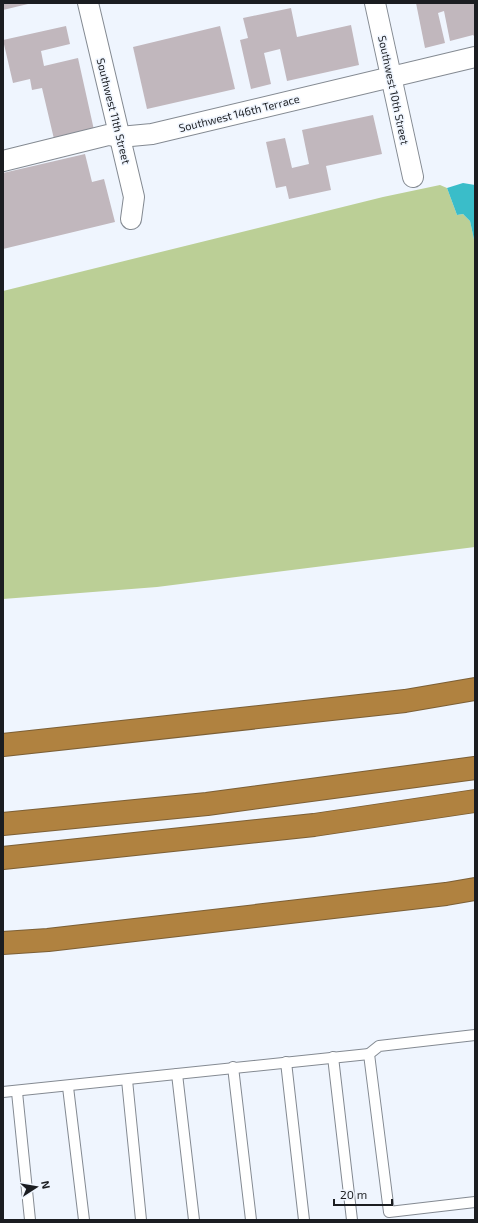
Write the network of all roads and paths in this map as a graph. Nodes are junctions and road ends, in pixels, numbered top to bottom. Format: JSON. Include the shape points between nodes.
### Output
{"nodes":[{"id":1,"x":88,"y":3,"type":"edge"},
{"id":2,"x":374,"y":3,"type":"edge"},
{"id":3,"x":475,"y":57,"type":"edge"},
{"id":4,"x":391,"y":77,"type":"junction"},
{"id":5,"x":120,"y":137,"type":"junction"},
{"id":6,"x":3,"y":161,"type":"edge"},
{"id":7,"x":413,"y":177,"type":"dead end"},
{"id":8,"x":131,"y":219,"type":"dead end"},
{"id":9,"x":475,"y":688,"type":"edge"},
{"id":10,"x":3,"y":745,"type":"edge"},
{"id":11,"x":475,"y":768,"type":"edge"},
{"id":12,"x":475,"y":801,"type":"edge"},
{"id":13,"x":3,"y":824,"type":"edge"},
{"id":14,"x":3,"y":858,"type":"edge"},
{"id":15,"x":475,"y":889,"type":"edge"},
{"id":16,"x":3,"y":943,"type":"edge"},
{"id":17,"x":475,"y":1036,"type":"edge"},
{"id":18,"x":369,"y":1054,"type":"junction"},
{"id":19,"x":333,"y":1057,"type":"junction"},
{"id":20,"x":286,"y":1062,"type":"junction"},
{"id":21,"x":233,"y":1067,"type":"junction"},
{"id":22,"x":177,"y":1074,"type":"junction"},
{"id":23,"x":127,"y":1080,"type":"junction"},
{"id":24,"x":68,"y":1087,"type":"junction"},
{"id":25,"x":3,"y":1092,"type":"edge"},
{"id":26,"x":17,"y":1092,"type":"junction"},
{"id":27,"x":475,"y":1202,"type":"edge"},
{"id":28,"x":30,"y":1220,"type":"edge"},
{"id":29,"x":84,"y":1220,"type":"edge"},
{"id":30,"x":141,"y":1220,"type":"edge"},
{"id":31,"x":194,"y":1220,"type":"edge"},
{"id":32,"x":251,"y":1220,"type":"edge"},
{"id":33,"x":304,"y":1220,"type":"edge"},
{"id":34,"x":352,"y":1220,"type":"edge"}],
"edges":[{"from":1,"to":5,"type":"street","name":"Southwest 11th Street"},
{"from":2,"to":4,"type":"street","name":"Southwest 10th Street"},
{"from":3,"to":4,"type":"street","name":"Southwest 146th Terrace"},
{"from":4,"to":5,"type":"street","name":"Southwest 146th Terrace","via":[[152,134]]},
{"from":4,"to":7,"type":"street","name":"Southwest 10th Street"},
{"from":5,"to":6,"type":"street","name":"Southwest 146th Terrace","via":[[108,135]]},
{"from":5,"to":8,"type":"street","name":"Southwest 11th Street","via":[[134,197]]},
{"from":9,"to":10,"type":"highway","via":[[405,700]]},
{"from":11,"to":13,"type":"highway","via":[[207,804]]},
{"from":12,"to":14,"type":"highway","via":[[314,825]]},
{"from":15,"to":16,"type":"highway","via":[[48,940]]},
{"from":17,"to":18,"type":"lane","via":[[379,1046]]},
{"from":18,"to":19,"type":"lane"},
{"from":18,"to":27,"type":"lane","via":[[389,1212]]},
{"from":19,"to":20,"type":"lane"},
{"from":19,"to":34,"type":"lane"},
{"from":20,"to":21,"type":"lane"},
{"from":20,"to":33,"type":"lane"},
{"from":21,"to":22,"type":"lane"},
{"from":21,"to":32,"type":"lane"},
{"from":22,"to":23,"type":"lane"},
{"from":22,"to":31,"type":"lane"},
{"from":23,"to":24,"type":"lane"},
{"from":23,"to":30,"type":"lane"},
{"from":24,"to":26,"type":"lane"},
{"from":24,"to":29,"type":"lane"},
{"from":25,"to":26,"type":"lane"},
{"from":26,"to":28,"type":"lane"}]}
